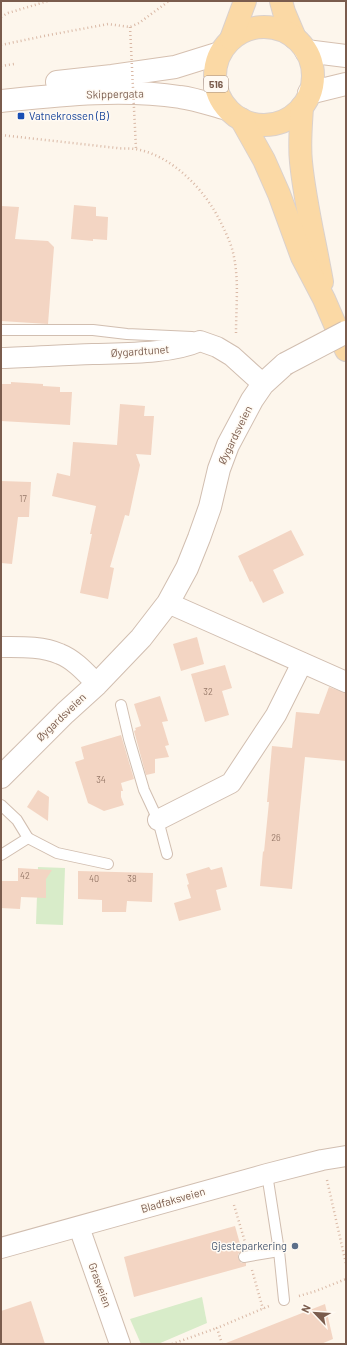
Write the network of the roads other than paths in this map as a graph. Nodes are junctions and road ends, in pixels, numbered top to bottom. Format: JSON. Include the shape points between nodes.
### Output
{"nodes":[{"id":1,"x":245,"y":1,"type":"edge"},
{"id":2,"x":281,"y":1,"type":"edge"},
{"id":3,"x":301,"y":44,"type":"junction"},
{"id":4,"x":226,"y":46,"type":"junction"},
{"id":5,"x":346,"y":56,"type":"edge"},
{"id":6,"x":346,"y":84,"type":"edge"},
{"id":7,"x":1,"y":88,"type":"edge"},
{"id":8,"x":1,"y":100,"type":"edge"},
{"id":9,"x":305,"y":100,"type":"junction"},
{"id":10,"x":234,"y":114,"type":"junction"},
{"id":11,"x":324,"y":299,"type":"junction"},
{"id":12,"x":1,"y":330,"type":"edge"},
{"id":13,"x":346,"y":332,"type":"edge"},
{"id":14,"x":200,"y":341,"type":"junction"},
{"id":15,"x":346,"y":350,"type":"edge"},
{"id":16,"x":1,"y":358,"type":"edge"},
{"id":17,"x":263,"y":384,"type":"junction"},
{"id":18,"x":168,"y":603,"type":"junction"},
{"id":19,"x":1,"y":647,"type":"edge"},
{"id":20,"x":302,"y":663,"type":"junction"},
{"id":21,"x":346,"y":682,"type":"edge"},
{"id":22,"x":97,"y":684,"type":"junction"},
{"id":23,"x":121,"y":705,"type":"dead end"},
{"id":24,"x":1,"y":777,"type":"edge"},
{"id":25,"x":1,"y":805,"type":"edge"},
{"id":26,"x":158,"y":820,"type":"junction"},
{"id":27,"x":28,"y":838,"type":"junction"},
{"id":28,"x":167,"y":854,"type":"dead end"},
{"id":29,"x":1,"y":856,"type":"edge"},
{"id":30,"x":108,"y":864,"type":"dead end"},
{"id":31,"x":346,"y":1156,"type":"edge"},
{"id":32,"x":267,"y":1174,"type":"junction"},
{"id":33,"x":79,"y":1227,"type":"junction"},
{"id":34,"x":1,"y":1248,"type":"edge"},
{"id":35,"x":279,"y":1251,"type":"junction"},
{"id":36,"x":244,"y":1257,"type":"dead end"},
{"id":37,"x":284,"y":1300,"type":"road end"},
{"id":38,"x":120,"y":1344,"type":"edge"}],
"edges":[{"from":1,"to":4,"type":"main road","number":"516"},
{"from":2,"to":3,"type":"main road","number":"516"},
{"from":3,"to":4,"type":"main road","via":[[280,30],[262,26],[245,30]]},
{"from":3,"to":5,"type":"street"},
{"from":3,"to":9,"type":"main road","number":"516","via":[[312,67],[312,80]]},
{"from":4,"to":7,"type":"street","name":"Skippergata","via":[[175,67]]},
{"from":4,"to":10,"type":"main road","number":"516","via":[[215,69],[214,78],[218,95]]},
{"from":6,"to":9,"type":"street"},
{"from":8,"to":10,"type":"street","name":"Skippergata","via":[[148,93],[182,97]]},
{"from":9,"to":10,"type":"main road","via":[[284,120],[268,125],[257,124]]},
{"from":9,"to":11,"type":"main road","number":"516","via":[[301,160],[303,184]]},
{"from":10,"to":11,"type":"main road","number":"516","via":[[264,160],[302,257]]},
{"from":11,"to":15,"type":"main road","number":"516"},
{"from":12,"to":14,"type":"lane","via":[[92,330],[192,337]]},
{"from":13,"to":17,"type":"street","name":"Øygardsveien","bridge":true,"via":[[285,364]]},
{"from":14,"to":16,"type":"street","name":"Øygardtunet","via":[[189,346],[147,351]]},
{"from":14,"to":17,"type":"street","via":[[232,356]]},
{"from":17,"to":18,"type":"street","name":"Øygardsveien","via":[[228,445],[199,538],[187,568]]},
{"from":18,"to":20,"type":"street"},
{"from":18,"to":22,"type":"street","name":"Øygardsveien","via":[[141,638]]},
{"from":19,"to":22,"type":"street","via":[[46,649],[61,654],[74,662]]},
{"from":20,"to":21,"type":"street"},
{"from":20,"to":26,"type":"street","via":[[276,715],[231,783]]},
{"from":22,"to":24,"type":"street","name":"Øygardsveien"},
{"from":23,"to":26,"type":"lane","via":[[144,790]]},
{"from":25,"to":27,"type":"lane","via":[[17,820]]},
{"from":26,"to":28,"type":"lane"},
{"from":27,"to":29,"type":"lane"},
{"from":27,"to":30,"type":"lane","via":[[57,853]]},
{"from":31,"to":32,"type":"street","name":"Bladfaksveien"},
{"from":32,"to":33,"type":"street","name":"Bladfaksveien"},
{"from":32,"to":35,"type":"lane"},
{"from":33,"to":34,"type":"street","name":"Bladfaksveien"},
{"from":33,"to":38,"type":"street","name":"Grasveien"},
{"from":35,"to":36,"type":"lane"},
{"from":35,"to":37,"type":"lane"}]}
